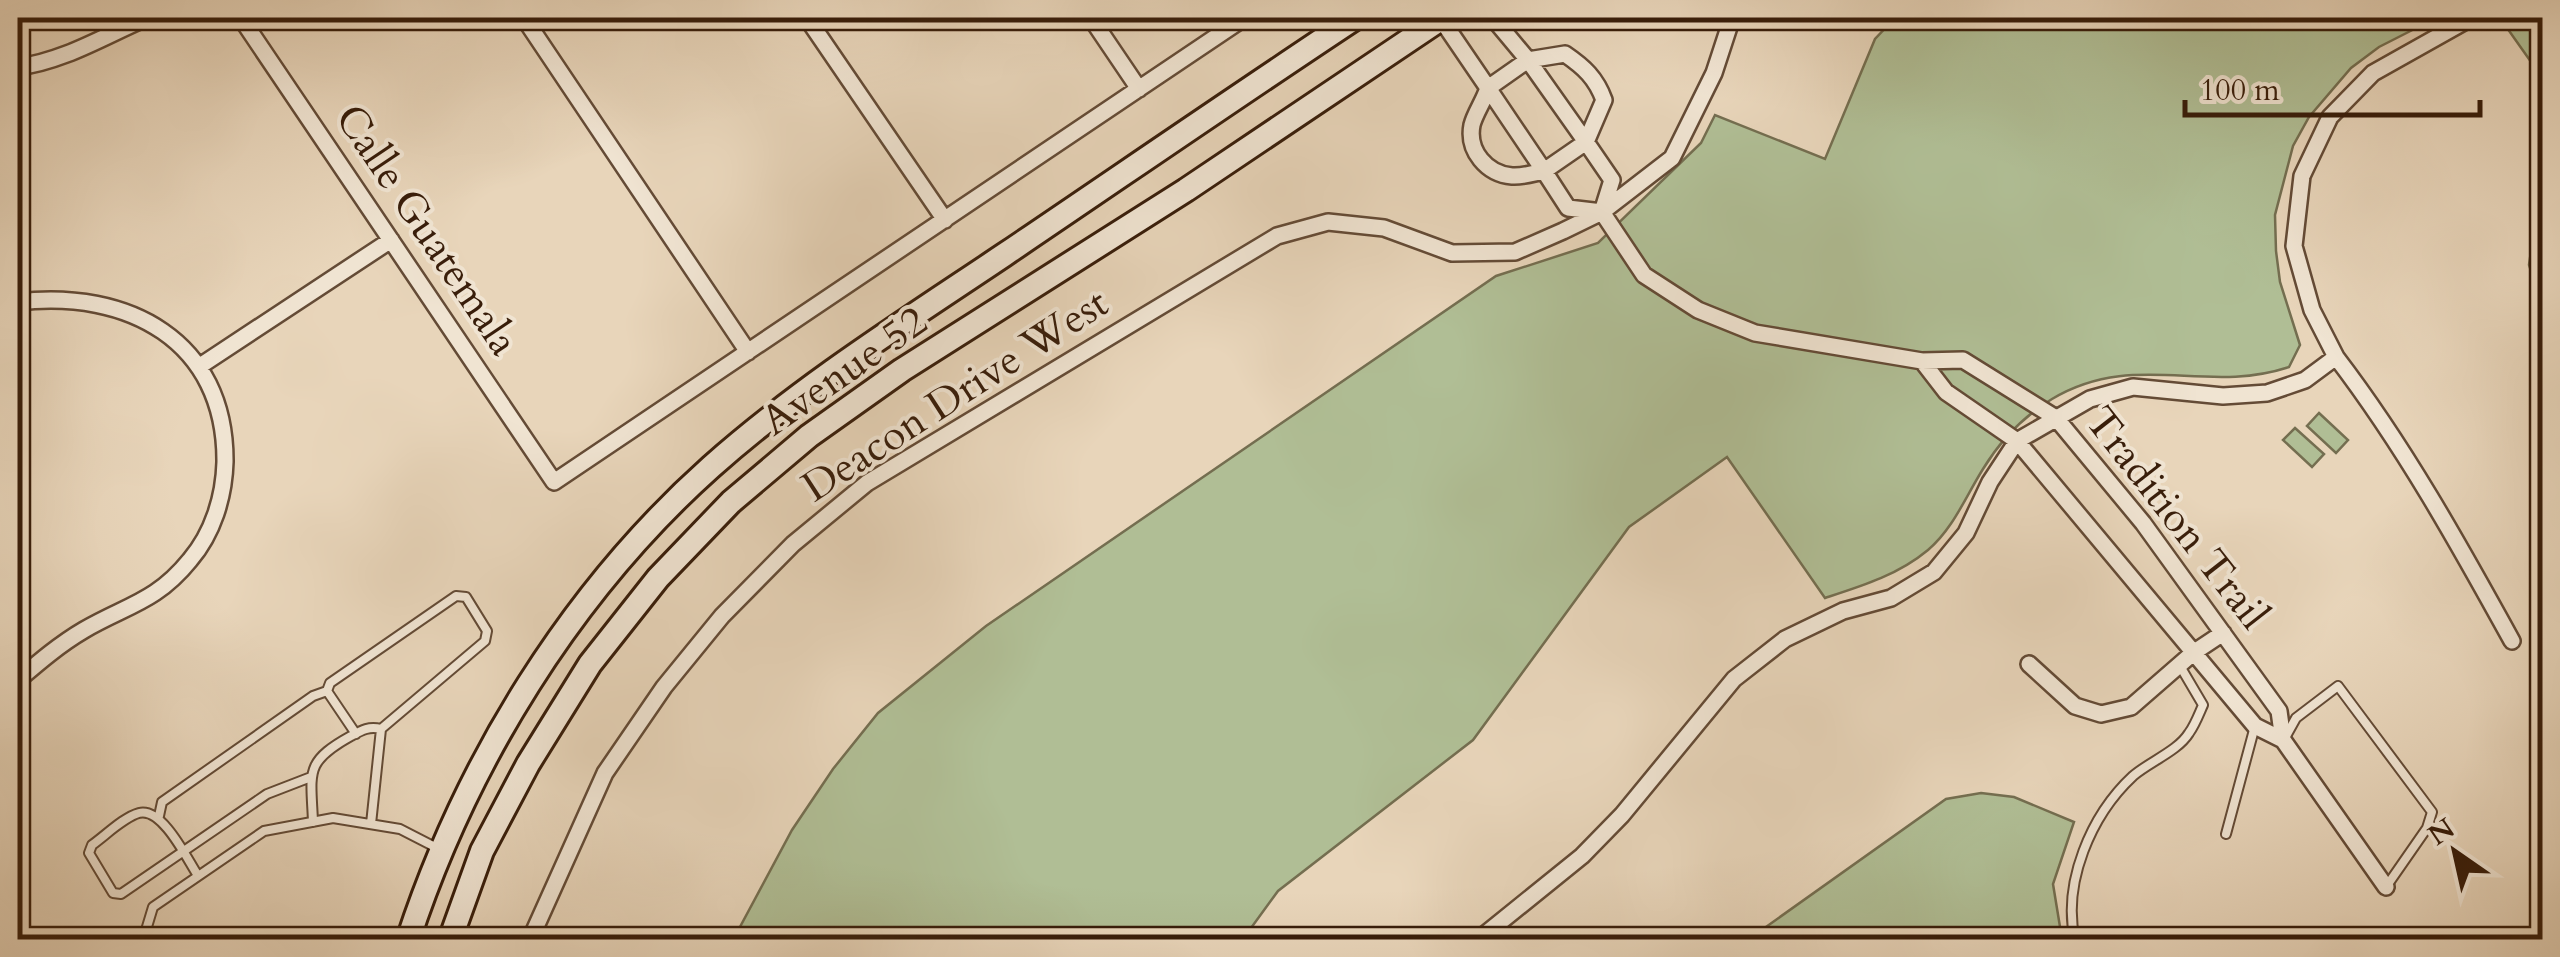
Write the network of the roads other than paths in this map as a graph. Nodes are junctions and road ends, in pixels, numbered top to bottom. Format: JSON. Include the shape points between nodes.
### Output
{"nodes":[{"id":1,"x":146,"y":18,"type":"edge"},
{"id":2,"x":240,"y":18,"type":"edge"},
{"id":3,"x":524,"y":18,"type":"edge"},
{"id":4,"x":807,"y":18,"type":"edge"},
{"id":5,"x":1091,"y":18,"type":"edge"},
{"id":6,"x":1244,"y":18,"type":"edge"},
{"id":7,"x":1354,"y":18,"type":"edge"},
{"id":8,"x":1441,"y":18,"type":"edge"},
{"id":9,"x":1492,"y":18,"type":"edge"},
{"id":10,"x":1732,"y":18,"type":"edge"},
{"id":11,"x":2470,"y":18,"type":"edge"},
{"id":12,"x":1528,"y":60,"type":"junction"},
{"id":13,"x":18,"y":67,"type":"edge"},
{"id":14,"x":1139,"y":88,"type":"junction"},
{"id":15,"x":1488,"y":88,"type":"junction"},
{"id":16,"x":1586,"y":142,"type":"junction"},
{"id":17,"x":1544,"y":171,"type":"junction"},
{"id":18,"x":1602,"y":212,"type":"junction"},
{"id":19,"x":945,"y":220,"type":"junction"},
{"id":20,"x":391,"y":240,"type":"junction"},
{"id":21,"x":18,"y":302,"type":"edge"},
{"id":22,"x":748,"y":352,"type":"junction"},
{"id":23,"x":2336,"y":357,"type":"junction"},
{"id":24,"x":1922,"y":360,"type":"junction"},
{"id":25,"x":200,"y":366,"type":"junction"},
{"id":26,"x":2056,"y":418,"type":"junction"},
{"id":27,"x":2017,"y":441,"type":"junction"},
{"id":28,"x":2223,"y":633,"type":"junction"},
{"id":29,"x":2512,"y":641,"type":"dead end"},
{"id":30,"x":2193,"y":654,"type":"junction"},
{"id":31,"x":2030,"y":664,"type":"dead end"},
{"id":32,"x":2180,"y":666,"type":"junction"},
{"id":33,"x":18,"y":680,"type":"edge"},
{"id":34,"x":328,"y":691,"type":"junction"},
{"id":35,"x":2255,"y":726,"type":"junction"},
{"id":36,"x":381,"y":729,"type":"junction"},
{"id":37,"x":356,"y":734,"type":"junction"},
{"id":38,"x":2284,"y":740,"type":"junction"},
{"id":39,"x":311,"y":778,"type":"junction"},
{"id":40,"x":159,"y":816,"type":"junction"},
{"id":41,"x":313,"y":822,"type":"junction"},
{"id":42,"x":371,"y":824,"type":"junction"},
{"id":43,"x":2226,"y":834,"type":"dead end"},
{"id":44,"x":441,"y":850,"type":"junction"},
{"id":45,"x":183,"y":854,"type":"junction"},
{"id":46,"x":197,"y":874,"type":"junction"},
{"id":47,"x":2386,"y":887,"type":"joint"},
{"id":48,"x":143,"y":940,"type":"edge"},
{"id":49,"x":408,"y":940,"type":"edge"},
{"id":50,"x":450,"y":940,"type":"edge"},
{"id":51,"x":530,"y":940,"type":"edge"},
{"id":52,"x":1478,"y":940,"type":"edge"},
{"id":53,"x":2075,"y":940,"type":"edge"}],
"edges":[{"from":1,"to":13,"type":"street","via":[[74,52]]},
{"from":2,"to":20,"type":"street","name":"Calle Guatemala"},
{"from":3,"to":22,"type":"street"},
{"from":4,"to":19,"type":"street"},
{"from":5,"to":14,"type":"street"},
{"from":6,"to":14,"type":"street"},
{"from":7,"to":44,"type":"main road","name":"Avenue 52","via":[[798,396],[708,470],[634,544],[526,688]]},
{"from":8,"to":15,"type":"street"},
{"from":8,"to":50,"type":"main road","name":"Avenue 52","via":[[902,370],[732,502],[658,578],[590,664],[482,851]]},
{"from":9,"to":12,"type":"street"},
{"from":10,"to":18,"type":"street","name":"Deacon Drive West","via":[[1714,73],[1672,158]]},
{"from":11,"to":23,"type":"street","via":[[2372,73],[2330,117],[2302,176],[2294,246],[2312,310]]},
{"from":12,"to":15,"type":"street"},
{"from":12,"to":16,"type":"street"},
{"from":12,"to":16,"type":"street","via":[[1565,54],[1598,83],[1604,100]]},
{"from":14,"to":19,"type":"street"},
{"from":15,"to":17,"type":"street"},
{"from":15,"to":17,"type":"street","via":[[1472,126],[1480,159],[1515,177]]},
{"from":16,"to":17,"type":"street"},
{"from":16,"to":18,"type":"street","via":[[1612,180]]},
{"from":17,"to":18,"type":"street","via":[[1568,208]]},
{"from":18,"to":24,"type":"street","name":"Tradition Trail","via":[[1644,275],[1698,310],[1755,333]]},
{"from":18,"to":51,"type":"street","name":"Deacon Drive West","via":[[1516,252],[1452,253],[1384,228],[1328,222],[1277,236],[867,483],[792,544],[664,688],[604,773]]},
{"from":19,"to":22,"type":"street"},
{"from":20,"to":22,"type":"street","name":"Calle Guatemala","via":[[554,482]]},
{"from":20,"to":25,"type":"street"},
{"from":21,"to":25,"type":"street","via":[[56,298],[135,314],[172,336]]},
{"from":23,"to":26,"type":"street","via":[[2304,380],[2267,393],[2222,396],[2133,387]]},
{"from":23,"to":29,"type":"street","via":[[2418,474]]},
{"from":24,"to":26,"type":"street","name":"Tradition Trail","via":[[1963,360]]},
{"from":24,"to":27,"type":"street","name":"Tradition Trail","via":[[1946,392]]},
{"from":25,"to":33,"type":"street","via":[[218,407],[224,476],[216,518],[194,557],[166,588],[87,628]]},
{"from":26,"to":27,"type":"street"},
{"from":26,"to":28,"type":"street","name":"Tradition Trail"},
{"from":27,"to":30,"type":"street","name":"Tradition Trail"},
{"from":27,"to":52,"type":"street","via":[[1966,533],[1934,572],[1891,598],[1843,611],[1786,639],[1734,679],[1582,856]]},
{"from":28,"to":30,"type":"street"},
{"from":28,"to":38,"type":"street","name":"Tradition Trail","via":[[2279,712]]},
{"from":30,"to":32,"type":"street"},
{"from":30,"to":35,"type":"street","name":"Tradition Trail"},
{"from":31,"to":32,"type":"street","via":[[2075,706],[2102,714],[2131,707]]},
{"from":32,"to":53,"type":"lane","via":[[2203,705],[2188,737],[2120,789],[2079,858],[2070,918]]},
{"from":34,"to":36,"type":"lane","via":[[456,596],[466,597],[487,631],[485,641]]},
{"from":34,"to":37,"type":"lane"},
{"from":34,"to":40,"type":"lane","via":[[162,802]]},
{"from":35,"to":38,"type":"street","name":"Tradition Trail"},
{"from":35,"to":43,"type":"lane"},
{"from":36,"to":37,"type":"lane"},
{"from":36,"to":42,"type":"lane"},
{"from":37,"to":39,"type":"lane","via":[[325,751]]},
{"from":38,"to":47,"type":"street","name":"Tradition Trail"},
{"from":38,"to":47,"type":"lane","via":[[2296,718],[2338,686],[2432,812]]},
{"from":39,"to":41,"type":"lane"},
{"from":39,"to":45,"type":"lane","via":[[267,794]]},
{"from":40,"to":45,"type":"lane"},
{"from":40,"to":45,"type":"lane","via":[[138,813],[92,844],[91,859],[113,893],[121,894]]},
{"from":41,"to":42,"type":"lane"},
{"from":41,"to":46,"type":"lane","via":[[264,831]]},
{"from":42,"to":44,"type":"lane"},
{"from":44,"to":49,"type":"main road","name":"Avenue 52"},
{"from":45,"to":46,"type":"lane"},
{"from":46,"to":48,"type":"lane","via":[[152,907]]}]}
